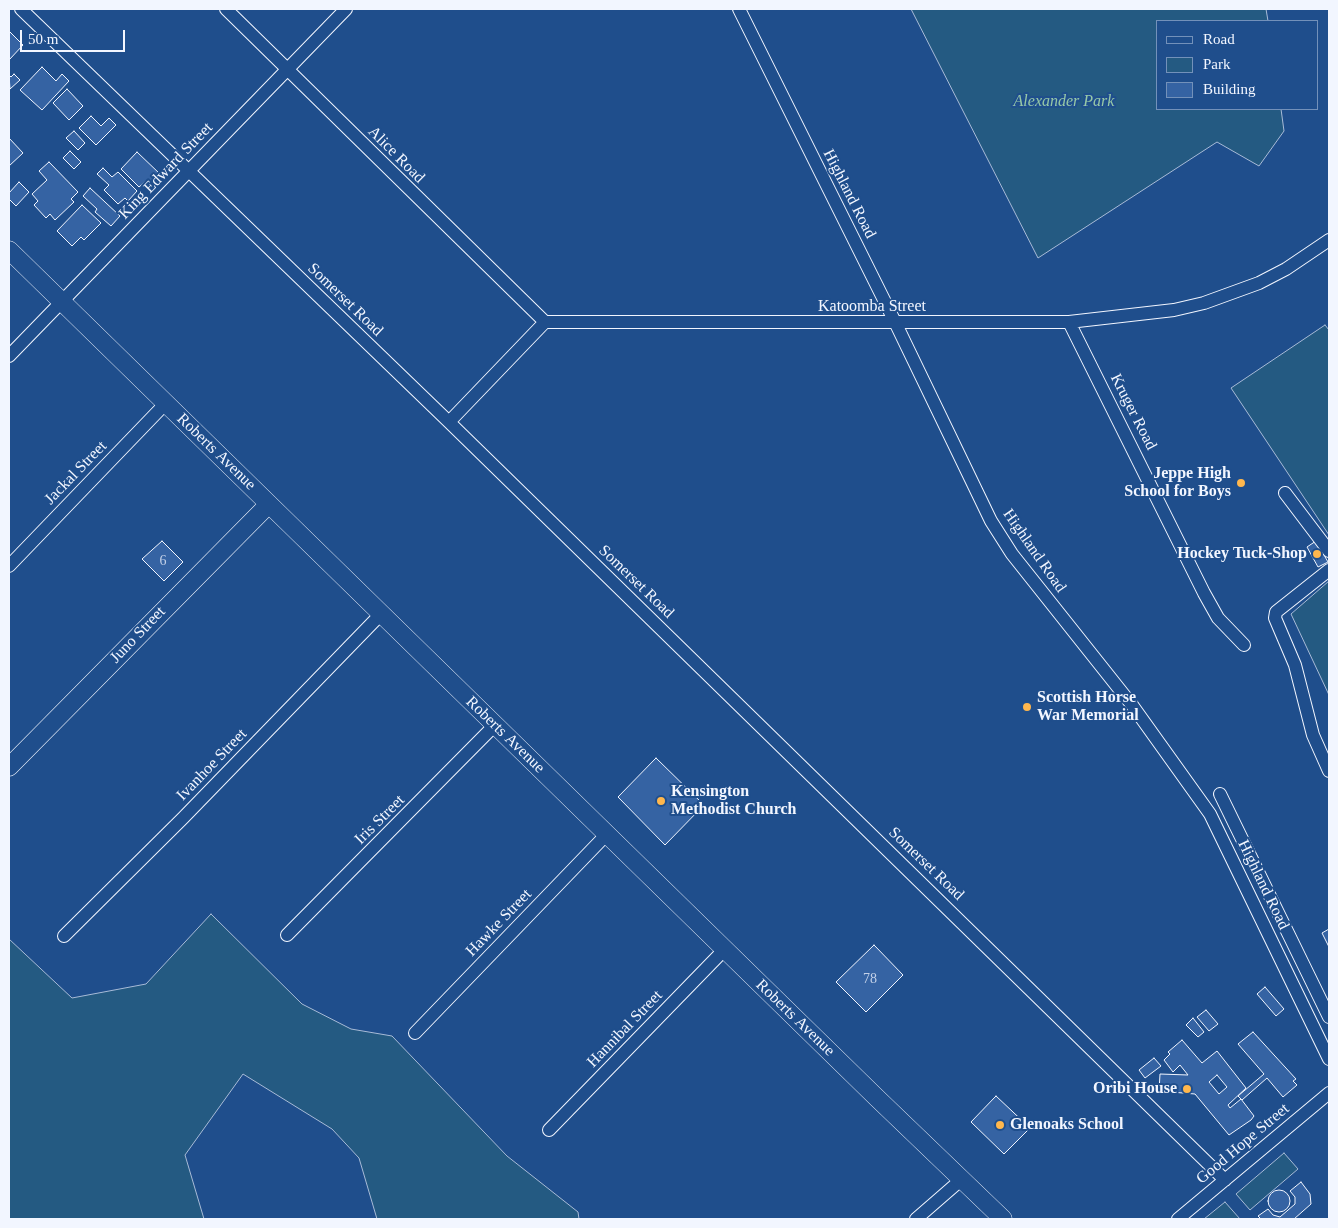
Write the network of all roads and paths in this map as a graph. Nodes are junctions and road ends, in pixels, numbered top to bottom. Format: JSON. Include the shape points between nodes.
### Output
{"nodes":[{"id":1,"x":21,"y":9,"type":"edge"},
{"id":2,"x":226,"y":9,"type":"edge"},
{"id":3,"x":346,"y":9,"type":"edge"},
{"id":4,"x":739,"y":9,"type":"edge"},
{"id":5,"x":288,"y":70,"type":"junction"},
{"id":6,"x":188,"y":172,"type":"junction"},
{"id":7,"x":1327,"y":247,"type":"edge"},
{"id":8,"x":9,"y":250,"type":"edge"},
{"id":9,"x":62,"y":303,"type":"junction"},
{"id":10,"x":545,"y":322,"type":"junction"},
{"id":11,"x":1069,"y":322,"type":"junction"},
{"id":12,"x":896,"y":324,"type":"junction"},
{"id":13,"x":9,"y":356,"type":"edge"},
{"id":14,"x":166,"y":403,"type":"junction"},
{"id":15,"x":449,"y":422,"type":"junction"},
{"id":16,"x":1285,"y":493,"type":"dead end"},
{"id":17,"x":269,"y":504,"type":"junction"},
{"id":18,"x":1329,"y":551,"type":"edge"},
{"id":19,"x":9,"y":566,"type":"edge"},
{"id":20,"x":1329,"y":570,"type":"edge"},
{"id":21,"x":381,"y":614,"type":"junction"},
{"id":22,"x":1244,"y":645,"type":"dead end"},
{"id":23,"x":495,"y":725,"type":"junction"},
{"id":24,"x":9,"y":767,"type":"edge"},
{"id":25,"x":1329,"y":771,"type":"edge"},
{"id":26,"x":1220,"y":794,"type":"dead end"},
{"id":27,"x":606,"y":835,"type":"junction"},
{"id":28,"x":64,"y":936,"type":"dead end"},
{"id":29,"x":287,"y":936,"type":"dead end"},
{"id":30,"x":725,"y":950,"type":"junction"},
{"id":31,"x":1329,"y":1017,"type":"edge"},
{"id":32,"x":415,"y":1033,"type":"dead end"},
{"id":33,"x":1329,"y":1059,"type":"edge"},
{"id":34,"x":1329,"y":1093,"type":"edge"},
{"id":35,"x":549,"y":1130,"type":"dead end"},
{"id":36,"x":962,"y":1179,"type":"junction"},
{"id":37,"x":1225,"y":1180,"type":"junction"},
{"id":38,"x":916,"y":1219,"type":"edge"},
{"id":39,"x":1003,"y":1219,"type":"edge"},
{"id":40,"x":1178,"y":1219,"type":"edge"}],
"edges":[{"from":1,"to":6,"type":"street","name":"Somerset Road"},
{"from":2,"to":5,"type":"street","name":"Alice Road"},
{"from":3,"to":5,"type":"street","name":"King Edward Street"},
{"from":4,"to":12,"type":"street","name":"Highland Road"},
{"from":5,"to":6,"type":"street","name":"King Edward Street"},
{"from":5,"to":10,"type":"street","name":"Alice Road"},
{"from":6,"to":9,"type":"street","name":"King Edward Street"},
{"from":6,"to":15,"type":"street","name":"Somerset Road"},
{"from":7,"to":11,"type":"street","name":"Katoomba Street","via":[[1259,283],[1204,303],[1174,310]]},
{"from":8,"to":9,"type":"main road","name":"Roberts Avenue"},
{"from":9,"to":13,"type":"street","name":"King Edward Street"},
{"from":9,"to":14,"type":"main road","name":"Roberts Avenue"},
{"from":10,"to":12,"type":"street","name":"Katoomba Street"},
{"from":10,"to":15,"type":"street"},
{"from":11,"to":12,"type":"street","name":"Katoomba Street"},
{"from":11,"to":22,"type":"street","name":"Kruger Road","via":[[1204,594],[1218,618]]},
{"from":12,"to":33,"type":"street","name":"Highland Road","via":[[1002,539],[1132,705],[1210,814]]},
{"from":14,"to":17,"type":"main road","name":"Roberts Avenue"},
{"from":14,"to":19,"type":"street","name":"Jackal Street"},
{"from":15,"to":37,"type":"street","name":"Somerset Road"},
{"from":16,"to":18,"type":"street"},
{"from":17,"to":21,"type":"main road","name":"Roberts Avenue"},
{"from":17,"to":24,"type":"main road","name":"Juno Street"},
{"from":20,"to":25,"type":"street","via":[[1276,612],[1275,618],[1295,665],[1313,735]]},
{"from":21,"to":23,"type":"main road","name":"Roberts Avenue"},
{"from":21,"to":28,"type":"street","name":"Ivanhoe Street"},
{"from":23,"to":27,"type":"main road","name":"Roberts Avenue"},
{"from":23,"to":29,"type":"street","name":"Iris Street"},
{"from":26,"to":31,"type":"street","name":"Highland Road"},
{"from":27,"to":30,"type":"main road","name":"Roberts Avenue"},
{"from":27,"to":32,"type":"street","name":"Hawke Street"},
{"from":30,"to":35,"type":"street","name":"Hannibal Street"},
{"from":30,"to":36,"type":"main road","name":"Roberts Avenue"},
{"from":34,"to":37,"type":"street","name":"Good Hope Street"},
{"from":36,"to":38,"type":"street"},
{"from":36,"to":39,"type":"main road","name":"Roberts Avenue"},
{"from":37,"to":40,"type":"street","name":"Good Hope Street"}]}
